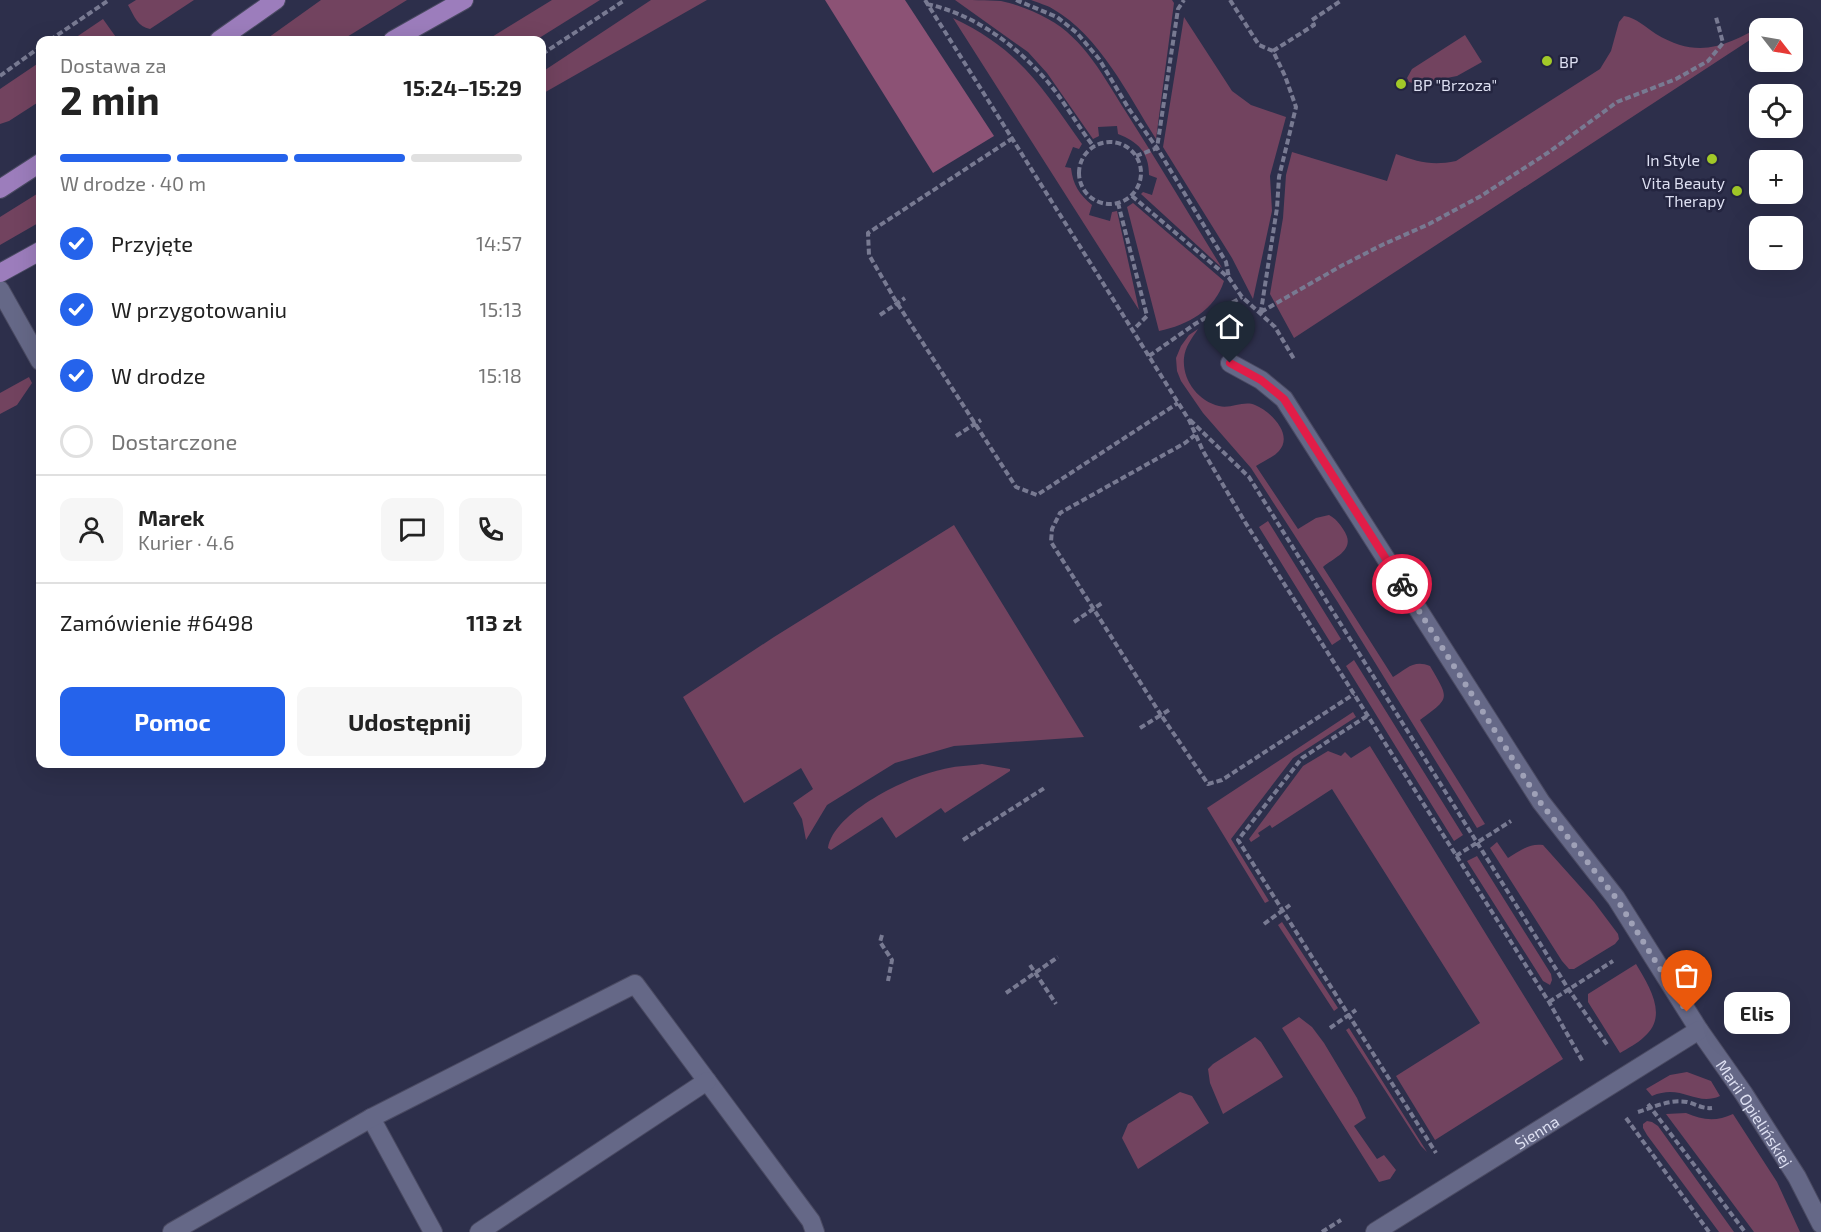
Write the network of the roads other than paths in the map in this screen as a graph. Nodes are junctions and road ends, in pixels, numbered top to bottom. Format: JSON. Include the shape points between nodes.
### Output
{"nodes":[{"id":1,"x":276,"y":0,"type":"edge"},
{"id":2,"x":464,"y":0,"type":"edge"},
{"id":3,"x":225,"y":36,"type":"edge"},
{"id":4,"x":400,"y":36,"type":"edge"},
{"id":5,"x":36,"y":166,"type":"edge"},
{"id":6,"x":0,"y":189,"type":"edge"},
{"id":7,"x":36,"y":253,"type":"edge"},
{"id":8,"x":0,"y":273,"type":"edge"},
{"id":9,"x":0,"y":290,"type":"edge"},
{"id":10,"x":36,"y":354,"type":"edge"},
{"id":11,"x":1230,"y":363,"type":"dead end"},
{"id":12,"x":1699,"y":1030,"type":"junction"},
{"id":13,"x":707,"y":1081,"type":"junction"},
{"id":14,"x":371,"y":1118,"type":"junction"},
{"id":15,"x":1821,"y":1224,"type":"edge"},
{"id":16,"x":171,"y":1232,"type":"edge"},
{"id":17,"x":433,"y":1232,"type":"edge"},
{"id":18,"x":479,"y":1232,"type":"edge"},
{"id":19,"x":815,"y":1232,"type":"edge"},
{"id":20,"x":1375,"y":1232,"type":"edge"}],
"edges":[{"from":1,"to":3,"type":"main road"},
{"from":2,"to":4,"type":"main road"},
{"from":5,"to":6,"type":"main road"},
{"from":7,"to":8,"type":"main road"},
{"from":9,"to":10,"type":"street"},
{"from":11,"to":12,"type":"street","name":"Marii Opielińskiej","via":[[1261,380],[1284,399],[1540,802],[1616,898]]},
{"from":12,"to":15,"type":"street","name":"Marii Opielińskiej","via":[[1797,1177]]},
{"from":12,"to":20,"type":"street","name":"Sienna"},
{"from":13,"to":14,"type":"street","via":[[635,984]]},
{"from":13,"to":18,"type":"street"},
{"from":13,"to":19,"type":"street","via":[[811,1221]]},
{"from":14,"to":16,"type":"street"},
{"from":14,"to":17,"type":"street"}]}
